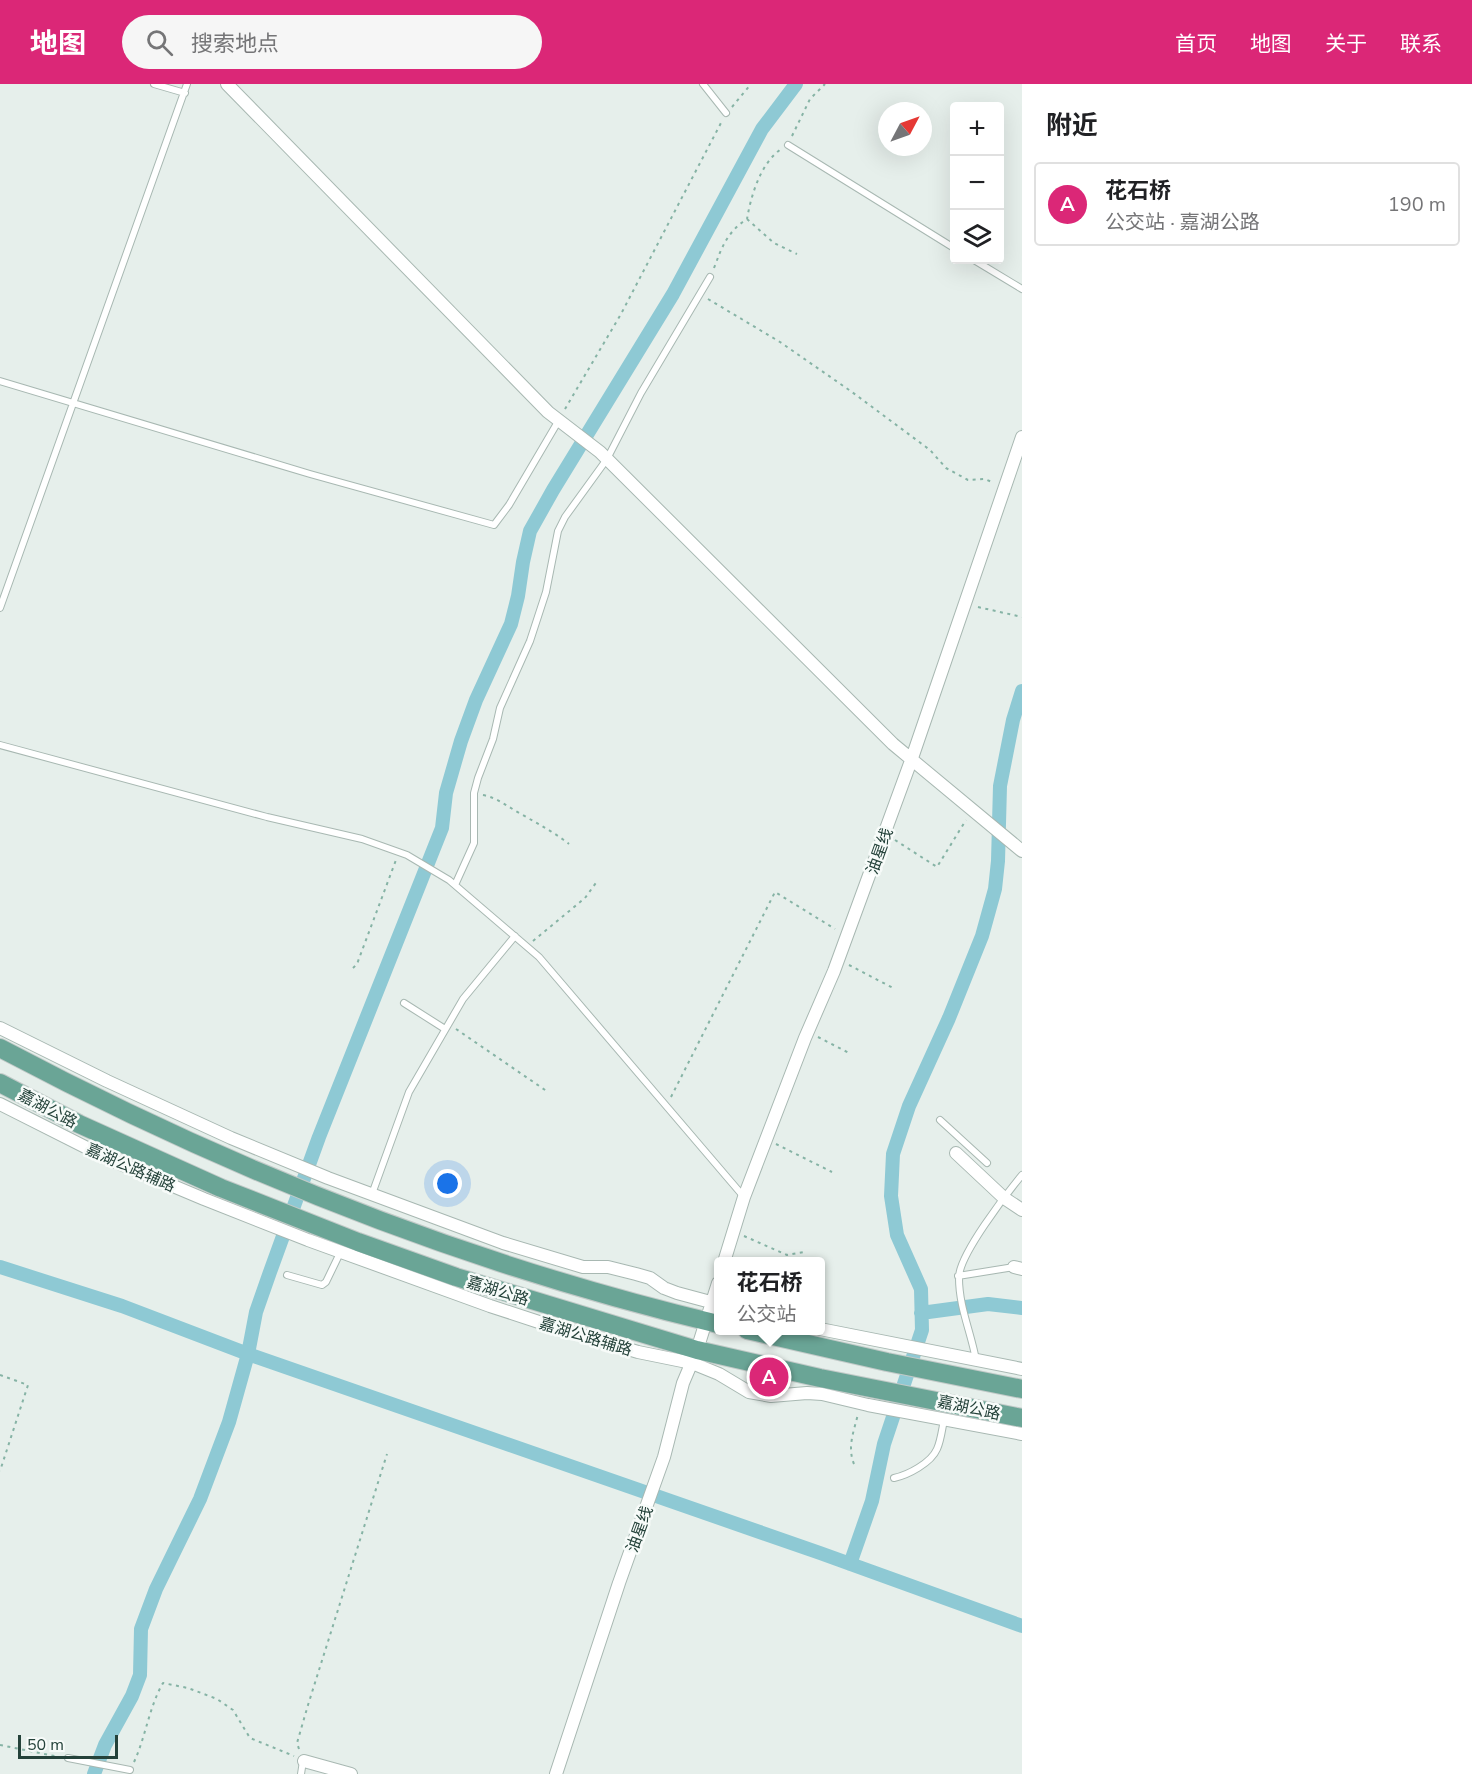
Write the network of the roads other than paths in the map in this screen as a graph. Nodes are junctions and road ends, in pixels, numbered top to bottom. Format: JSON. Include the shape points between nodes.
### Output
{"nodes":[{"id":1,"x":154,"y":84,"type":"edge"},
{"id":2,"x":187,"y":84,"type":"edge"},
{"id":3,"x":227,"y":84,"type":"edge"},
{"id":4,"x":702,"y":84,"type":"edge"},
{"id":5,"x":185,"y":93,"type":"junction"},
{"id":6,"x":726,"y":113,"type":"road end"},
{"id":7,"x":788,"y":145,"type":"road end"},
{"id":8,"x":950,"y":246,"type":"edge"},
{"id":9,"x":981,"y":264,"type":"edge"},
{"id":10,"x":710,"y":277,"type":"road end"},
{"id":11,"x":1022,"y":289,"type":"edge"},
{"id":12,"x":0,"y":381,"type":"edge"},
{"id":13,"x":75,"y":402,"type":"junction"},
{"id":14,"x":563,"y":423,"type":"junction"},
{"id":15,"x":1022,"y":437,"type":"edge"},
{"id":16,"x":603,"y":455,"type":"junction"},
{"id":17,"x":0,"y":608,"type":"edge"},
{"id":18,"x":0,"y":746,"type":"edge"},
{"id":19,"x":912,"y":758,"type":"junction"},
{"id":20,"x":1022,"y":851,"type":"edge"},
{"id":21,"x":455,"y":885,"type":"junction"},
{"id":22,"x":515,"y":936,"type":"junction"},
{"id":23,"x":404,"y":1003,"type":"dead end"},
{"id":24,"x":446,"y":1026,"type":"junction"},
{"id":25,"x":0,"y":1028,"type":"edge"},
{"id":26,"x":0,"y":1048,"type":"edge"},
{"id":27,"x":0,"y":1083,"type":"edge"},
{"id":28,"x":0,"y":1104,"type":"edge"},
{"id":29,"x":940,"y":1120,"type":"dead end"},
{"id":30,"x":972,"y":1149,"type":"junction"},
{"id":31,"x":960,"y":1156,"type":"joint"},
{"id":32,"x":987,"y":1163,"type":"dead end"},
{"id":33,"x":1022,"y":1175,"type":"edge"},
{"id":34,"x":372,"y":1194,"type":"junction"},
{"id":35,"x":744,"y":1197,"type":"junction"},
{"id":36,"x":1004,"y":1198,"type":"junction"},
{"id":37,"x":1022,"y":1210,"type":"edge"},
{"id":38,"x":263,"y":1213,"type":"junction"},
{"id":39,"x":311,"y":1232,"type":"junction"},
{"id":40,"x":341,"y":1251,"type":"junction"},
{"id":41,"x":726,"y":1257,"type":"edge"},
{"id":42,"x":1018,"y":1268,"type":"edge"},
{"id":43,"x":287,"y":1275,"type":"dead end"},
{"id":44,"x":958,"y":1276,"type":"junction"},
{"id":45,"x":714,"y":1303,"type":"edge"},
{"id":46,"x":712,"y":1322,"type":"edge"},
{"id":47,"x":825,"y":1331,"type":"edge"},
{"id":48,"x":778,"y":1335,"type":"edge"},
{"id":49,"x":889,"y":1353,"type":"junction"},
{"id":50,"x":694,"y":1356,"type":"junction"},
{"id":51,"x":976,"y":1361,"type":"junction"},
{"id":52,"x":1022,"y":1369,"type":"edge"},
{"id":53,"x":1022,"y":1389,"type":"edge"},
{"id":54,"x":942,"y":1413,"type":"junction"},
{"id":55,"x":1022,"y":1418,"type":"edge"},
{"id":56,"x":1022,"y":1434,"type":"edge"},
{"id":57,"x":894,"y":1478,"type":"dead end"},
{"id":58,"x":68,"y":1758,"type":"road end"},
{"id":59,"x":304,"y":1761,"type":"joint"},
{"id":60,"x":130,"y":1770,"type":"road end"},
{"id":61,"x":301,"y":1774,"type":"edge"},
{"id":62,"x":351,"y":1774,"type":"edge"},
{"id":63,"x":556,"y":1774,"type":"edge"}],
"edges":[{"from":1,"to":5,"type":"lane"},
{"from":2,"to":5,"type":"lane"},
{"from":3,"to":14,"type":"street","via":[[517,381]]},
{"from":4,"to":6,"type":"lane"},
{"from":5,"to":13,"type":"lane"},
{"from":7,"to":8,"type":"lane"},
{"from":9,"to":11,"type":"lane"},
{"from":10,"to":16,"type":"lane"},
{"from":12,"to":13,"type":"lane"},
{"from":13,"to":14,"type":"lane","via":[[494,525]]},
{"from":13,"to":17,"type":"lane"},
{"from":14,"to":16,"type":"street"},
{"from":15,"to":19,"type":"street","name":"油星线"},
{"from":16,"to":19,"type":"street","via":[[893,744]]},
{"from":16,"to":21,"type":"lane","via":[[558,531],[546,592],[530,641],[500,708],[474,793],[474,843]]},
{"from":18,"to":21,"type":"lane","via":[[362,839],[407,855]]},
{"from":19,"to":20,"type":"street"},
{"from":19,"to":35,"type":"street","name":"油星线","via":[[848,937]]},
{"from":21,"to":22,"type":"lane"},
{"from":22,"to":24,"type":"lane"},
{"from":22,"to":35,"type":"lane","via":[[539,957]]},
{"from":23,"to":24,"type":"lane"},
{"from":24,"to":34,"type":"lane","via":[[408,1092]]},
{"from":25,"to":34,"type":"street","via":[[116,1086],[281,1159]]},
{"from":26,"to":46,"type":"main road","name":"嘉湖公路","via":[[113,1107],[320,1197],[520,1268]]},
{"from":27,"to":38,"type":"main road","name":"嘉湖公路","via":[[128,1148],[221,1188]]},
{"from":28,"to":38,"type":"street","name":"嘉湖公路辅路","via":[[109,1159]]},
{"from":29,"to":30,"type":"lane"},
{"from":30,"to":31,"type":"lane"},
{"from":30,"to":32,"type":"lane"},
{"from":31,"to":36,"type":"street"},
{"from":33,"to":36,"type":"lane"},
{"from":34,"to":45,"type":"street","via":[[503,1242],[584,1267],[608,1267],[650,1278],[670,1291]]},
{"from":35,"to":41,"type":"street","name":"油星线"},
{"from":36,"to":37,"type":"street"},
{"from":36,"to":44,"type":"lane"},
{"from":38,"to":39,"type":"main road","name":"嘉湖公路"},
{"from":39,"to":40,"type":"street","name":"嘉湖公路辅路"},
{"from":39,"to":50,"type":"main road","name":"嘉湖公路"},
{"from":40,"to":43,"type":"lane","via":[[322,1285]]},
{"from":40,"to":50,"type":"street","name":"嘉湖公路辅路","via":[[490,1306],[638,1352]]},
{"from":42,"to":44,"type":"lane"},
{"from":44,"to":51,"type":"lane","via":[[964,1319]]},
{"from":46,"to":50,"type":"street","name":"油星线"},
{"from":47,"to":49,"type":"street"},
{"from":48,"to":49,"type":"main road","name":"嘉湖公路"},
{"from":49,"to":51,"type":"street"},
{"from":49,"to":53,"type":"main road","name":"嘉湖公路","via":[[955,1375]]},
{"from":50,"to":54,"type":"main road","name":"嘉湖公路","via":[[877,1389]]},
{"from":50,"to":54,"type":"street","name":"嘉湖公路辅路","via":[[749,1392],[771,1396],[822,1394],[864,1404]]},
{"from":50,"to":63,"type":"street","name":"油星线","via":[[661,1466]]},
{"from":51,"to":52,"type":"street"},
{"from":54,"to":55,"type":"main road","name":"嘉湖公路"},
{"from":54,"to":56,"type":"street","name":"嘉湖公路辅路"},
{"from":54,"to":57,"type":"lane","via":[[937,1450],[905,1476]]},
{"from":58,"to":60,"type":"lane"},
{"from":59,"to":61,"type":"lane"},
{"from":59,"to":62,"type":"street"}]}
